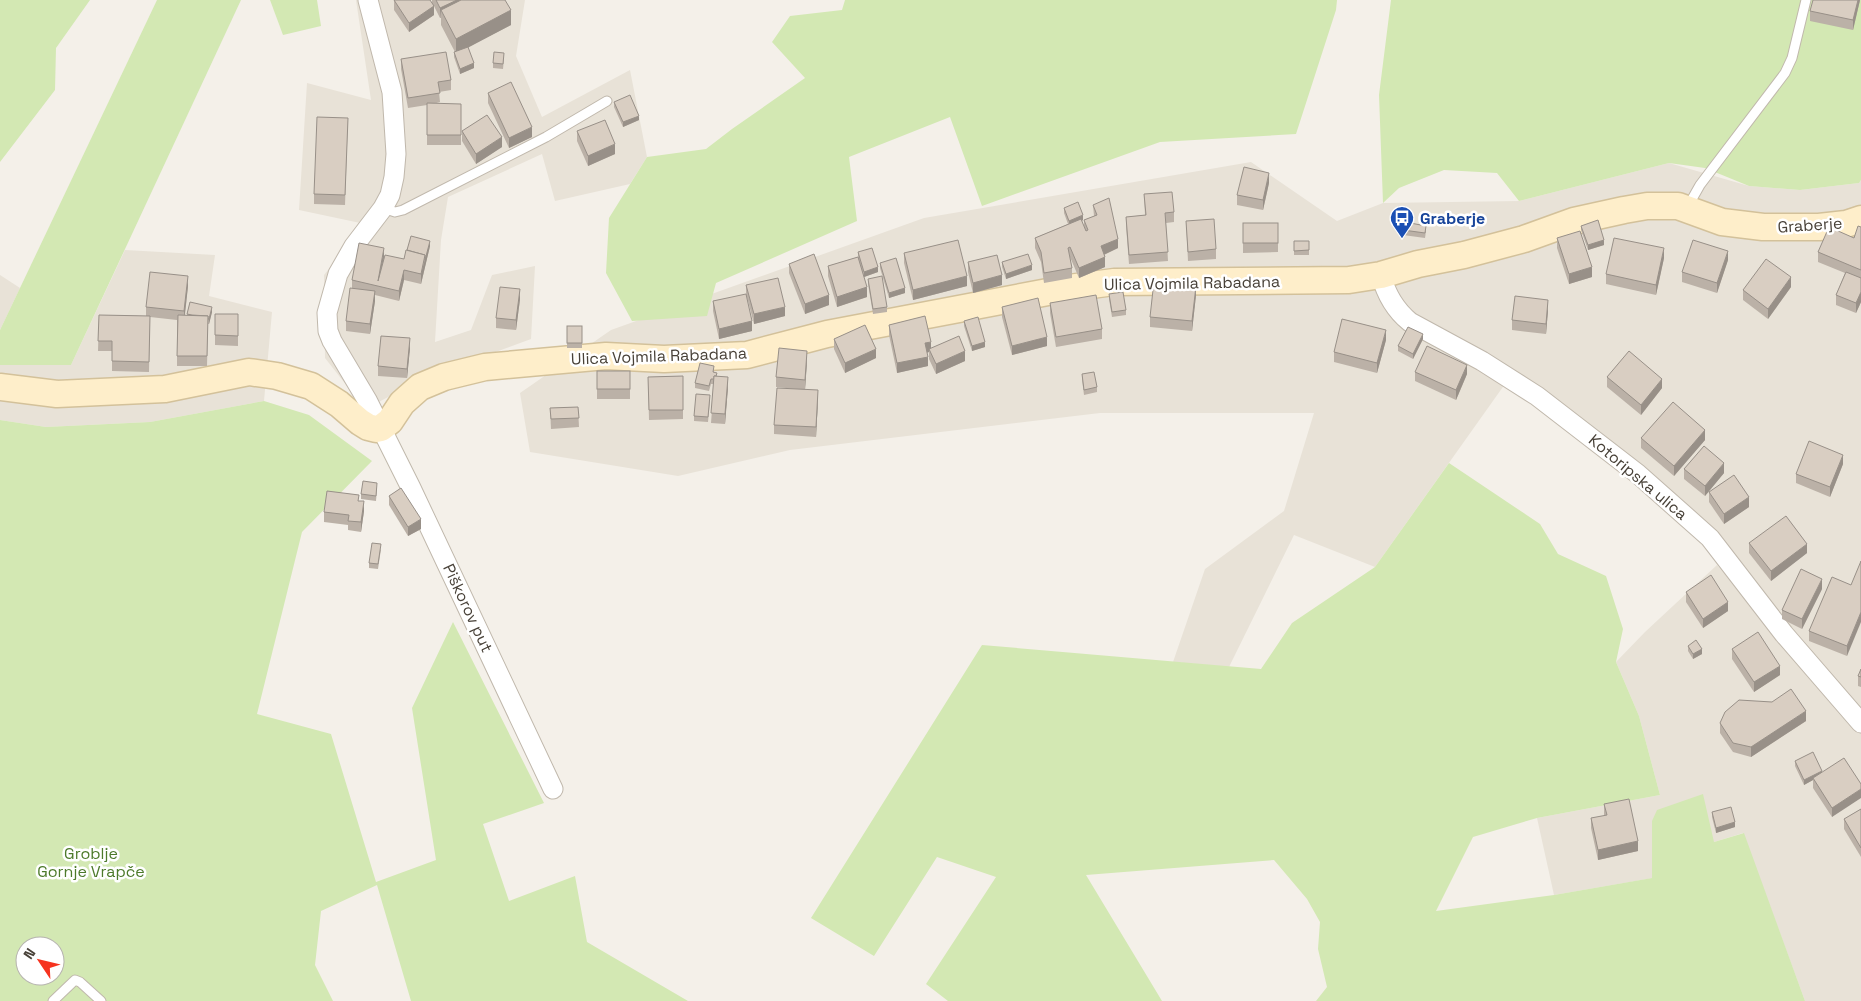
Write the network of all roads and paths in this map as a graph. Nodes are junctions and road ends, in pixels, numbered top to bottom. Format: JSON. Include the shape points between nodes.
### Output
{"nodes":[{"id":1,"x":368,"y":0,"type":"edge"},
{"id":2,"x":1806,"y":0,"type":"edge"},
{"id":3,"x":607,"y":101,"type":"dead end"},
{"id":4,"x":383,"y":208,"type":"junction"},
{"id":5,"x":1687,"y":209,"type":"junction"},
{"id":6,"x":1861,"y":220,"type":"edge"},
{"id":7,"x":1381,"y":275,"type":"junction"},
{"id":8,"x":0,"y":387,"type":"edge"},
{"id":9,"x":381,"y":428,"type":"junction"},
{"id":10,"x":1861,"y":723,"type":"edge"},
{"id":11,"x":553,"y":789,"type":"dead end"},
{"id":12,"x":53,"y":1001,"type":"edge"},
{"id":13,"x":101,"y":1001,"type":"edge"}],
"edges":[{"from":1,"to":4,"type":"street","name":"Piškorov put","via":[[392,92],[396,154],[390,195]]},
{"from":2,"to":5,"type":"lane","via":[[1792,58],[1785,73],[1700,185]]},
{"from":3,"to":4,"type":"lane","via":[[546,137],[402,210],[394,212]]},
{"from":4,"to":9,"type":"street","name":"Piškorov put","via":[[354,246],[338,274],[327,313],[332,341]]},
{"from":5,"to":6,"type":"street","name":"Graberje","via":[[1722,222],[1763,228],[1846,224]]},
{"from":5,"to":7,"type":"street","name":"Graberje","via":[[1664,206],[1624,210],[1574,221],[1497,247]]},
{"from":7,"to":9,"type":"street","name":"Ulica Vojmila Rabadana","via":[[1317,281],[1114,282],[827,334],[747,355],[664,359],[606,356],[485,368],[444,377],[420,387],[402,402],[390,421]]},
{"from":7,"to":10,"type":"street","name":"Kotoripska ulica","via":[[1385,290],[1401,315],[1537,396],[1638,474],[1710,538],[1784,634]]},
{"from":8,"to":9,"type":"street","via":[[57,394],[164,389],[249,372],[311,386],[368,427]]},
{"from":9,"to":11,"type":"street","name":"Piškorov put"},
{"from":12,"to":13,"type":"lane","via":[[74,980]]}]}
